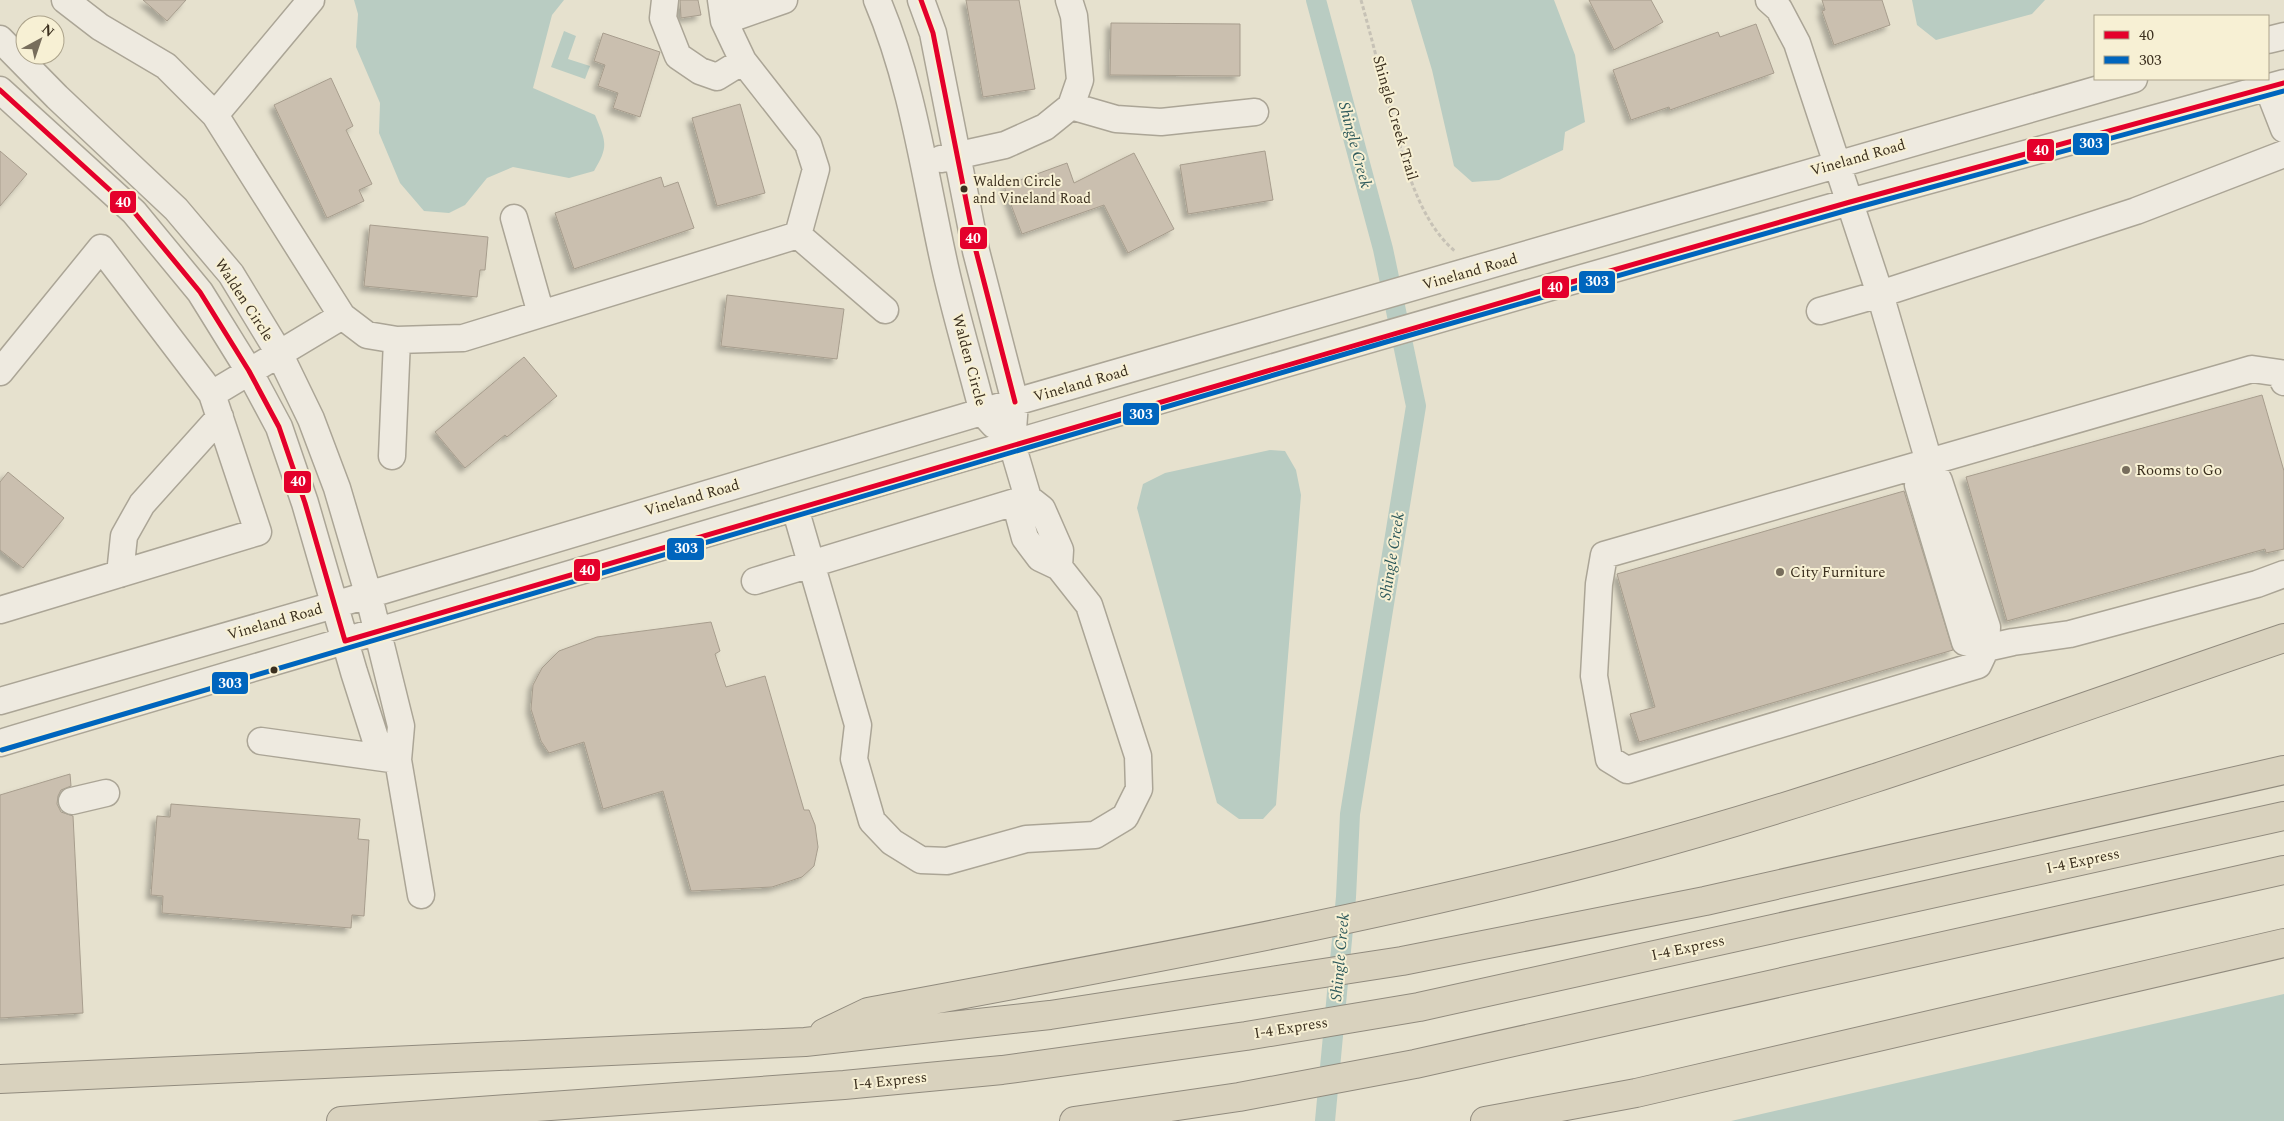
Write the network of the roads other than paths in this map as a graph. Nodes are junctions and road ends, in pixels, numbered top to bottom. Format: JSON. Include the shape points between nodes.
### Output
{"nodes":[{"id":1,"x":65,"y":0,"type":"edge"},
{"id":2,"x":311,"y":0,"type":"edge"},
{"id":3,"x":665,"y":0,"type":"edge"},
{"id":4,"x":755,"y":0,"type":"edge"},
{"id":5,"x":784,"y":0,"type":"edge"},
{"id":6,"x":877,"y":0,"type":"edge"},
{"id":7,"x":921,"y":0,"type":"edge"},
{"id":8,"x":1069,"y":0,"type":"edge"},
{"id":9,"x":1768,"y":0,"type":"edge"},
{"id":10,"x":723,"y":10,"type":"edge"},
{"id":11,"x":2284,"y":36,"type":"edge"},
{"id":12,"x":2269,"y":40,"type":"edge"},
{"id":13,"x":5,"y":57,"type":"edge"},
{"id":14,"x":743,"y":61,"type":"junction"},
{"id":15,"x":2131,"y":80,"type":"edge"},
{"id":16,"x":2276,"y":85,"type":"edge"},
{"id":17,"x":0,"y":90,"type":"edge"},
{"id":18,"x":1071,"y":106,"type":"junction"},
{"id":19,"x":1255,"y":112,"type":"dead end"},
{"id":20,"x":215,"y":114,"type":"junction"},
{"id":21,"x":2284,"y":129,"type":"edge"},
{"id":22,"x":2284,"y":154,"type":"edge"},
{"id":23,"x":957,"y":155,"type":"junction"},
{"id":24,"x":923,"y":164,"type":"junction"},
{"id":25,"x":1837,"y":164,"type":"junction"},
{"id":26,"x":1850,"y":202,"type":"junction"},
{"id":27,"x":514,"y":218,"type":"dead end"},
{"id":28,"x":798,"y":235,"type":"junction"},
{"id":29,"x":1880,"y":294,"type":"junction"},
{"id":30,"x":885,"y":310,"type":"dead end"},
{"id":31,"x":1820,"y":311,"type":"dead end"},
{"id":32,"x":541,"y":314,"type":"junction"},
{"id":33,"x":342,"y":316,"type":"junction"},
{"id":34,"x":397,"y":340,"type":"junction"},
{"id":35,"x":279,"y":353,"type":"junction"},
{"id":36,"x":249,"y":371,"type":"junction"},
{"id":37,"x":0,"y":372,"type":"edge"},
{"id":38,"x":2284,"y":382,"type":"edge"},
{"id":39,"x":1015,"y":402,"type":"junction"},
{"id":40,"x":216,"y":405,"type":"junction"},
{"id":41,"x":983,"y":413,"type":"junction"},
{"id":42,"x":1012,"y":444,"type":"junction"},
{"id":43,"x":392,"y":456,"type":"dead end"},
{"id":44,"x":1929,"y":462,"type":"junction"},
{"id":45,"x":1028,"y":498,"type":"junction"},
{"id":46,"x":795,"y":508,"type":"junction"},
{"id":47,"x":812,"y":564,"type":"junction"},
{"id":48,"x":120,"y":574,"type":"junction"},
{"id":49,"x":2284,"y":574,"type":"edge"},
{"id":50,"x":755,"y":582,"type":"dead end"},
{"id":51,"x":368,"y":593,"type":"junction"},
{"id":52,"x":334,"y":605,"type":"junction"},
{"id":53,"x":0,"y":610,"type":"edge"},
{"id":54,"x":378,"y":631,"type":"junction"},
{"id":55,"x":2284,"y":638,"type":"edge"},
{"id":56,"x":345,"y":641,"type":"junction"},
{"id":57,"x":1986,"y":648,"type":"junction"},
{"id":58,"x":0,"y":701,"type":"edge"},
{"id":59,"x":261,"y":741,"type":"dead end"},
{"id":60,"x":0,"y":743,"type":"edge"},
{"id":61,"x":398,"y":760,"type":"junction"},
{"id":62,"x":2284,"y":770,"type":"edge"},
{"id":63,"x":106,"y":793,"type":"dead end"},
{"id":64,"x":72,"y":801,"type":"dead end"},
{"id":65,"x":2284,"y":816,"type":"edge"},
{"id":66,"x":2284,"y":870,"type":"edge"},
{"id":67,"x":421,"y":895,"type":"dead end"},
{"id":68,"x":2284,"y":943,"type":"edge"},
{"id":69,"x":805,"y":1042,"type":"junction"},
{"id":70,"x":0,"y":1079,"type":"edge"},
{"id":71,"x":340,"y":1121,"type":"edge"},
{"id":72,"x":1074,"y":1121,"type":"edge"},
{"id":73,"x":1486,"y":1121,"type":"edge"}],
"edges":[{"from":1,"to":20,"type":"street","via":[[100,27],[166,66]]},
{"from":2,"to":20,"type":"street"},
{"from":3,"to":14,"type":"street","via":[[663,18],[678,56],[700,71],[717,77]]},
{"from":4,"to":10,"type":"street"},
{"from":5,"to":10,"type":"street"},
{"from":6,"to":24,"type":"street","name":"Walden Circle","via":[[890,31]]},
{"from":7,"to":23,"type":"street","via":[[933,33]]},
{"from":8,"to":18,"type":"street","via":[[1074,16],[1080,80]]},
{"from":9,"to":25,"type":"street","via":[[1779,9],[1797,43]]},
{"from":10,"to":14,"type":"street"},
{"from":11,"to":12,"type":"street"},
{"from":13,"to":35,"type":"street","name":"Walden Circle","via":[[176,209],[231,274]]},
{"from":14,"to":28,"type":"street","via":[[808,144],[816,169]]},
{"from":15,"to":25,"type":"street","name":"Vineland Road"},
{"from":16,"to":21,"type":"street"},
{"from":16,"to":26,"type":"street"},
{"from":17,"to":36,"type":"street","via":[[134,212],[200,292]]},
{"from":18,"to":19,"type":"street","via":[[1116,119],[1161,122]]},
{"from":18,"to":23,"type":"street","via":[[1044,127],[1005,145]]},
{"from":20,"to":33,"type":"street"},
{"from":22,"to":29,"type":"street","via":[[2136,211]]},
{"from":23,"to":24,"type":"street"},
{"from":23,"to":39,"type":"street","via":[[976,251]]},
{"from":24,"to":41,"type":"street","name":"Walden Circle","via":[[943,260]]},
{"from":25,"to":26,"type":"street"},
{"from":25,"to":39,"type":"street","name":"Vineland Road"},
{"from":26,"to":29,"type":"street"},
{"from":26,"to":42,"type":"street"},
{"from":27,"to":32,"type":"street"},
{"from":28,"to":30,"type":"street"},
{"from":28,"to":32,"type":"street"},
{"from":29,"to":31,"type":"street"},
{"from":29,"to":44,"type":"street"},
{"from":32,"to":34,"type":"street","via":[[463,338]]},
{"from":33,"to":34,"type":"street","via":[[367,336]]},
{"from":33,"to":35,"type":"street"},
{"from":34,"to":43,"type":"street"},
{"from":35,"to":36,"type":"street"},
{"from":35,"to":51,"type":"street","name":"Walden Circle","via":[[337,488]]},
{"from":36,"to":40,"type":"street"},
{"from":36,"to":52,"type":"street","via":[[279,427]]},
{"from":37,"to":40,"type":"street","via":[[101,248]]},
{"from":38,"to":44,"type":"street","via":[[2280,373],[2252,369]]},
{"from":39,"to":41,"type":"street","name":"Vineland Road"},
{"from":39,"to":42,"type":"street"},
{"from":40,"to":48,"type":"street","via":[[142,504],[124,536]]},
{"from":40,"to":48,"type":"street","via":[[258,532]]},
{"from":41,"to":42,"type":"street","name":"Walden Circle"},
{"from":41,"to":51,"type":"street","name":"Vineland Road"},
{"from":42,"to":45,"type":"street"},
{"from":42,"to":46,"type":"street"},
{"from":44,"to":57,"type":"street","via":[[1918,485],[1958,576],[1965,642]]},
{"from":44,"to":57,"type":"street","via":[[1604,555],[1599,584],[1594,676],[1609,759],[1627,770],[1978,665]]},
{"from":45,"to":47,"type":"street"},
{"from":45,"to":47,"type":"street","via":[[1019,516],[1025,538],[1040,558],[1059,567],[1089,605],[1138,756],[1139,789],[1125,817],[1095,835],[1026,839],[948,861],[921,860],[892,842],[872,821],[854,759],[858,725]]},
{"from":46,"to":47,"type":"street"},
{"from":46,"to":54,"type":"street"},
{"from":47,"to":50,"type":"street"},
{"from":48,"to":53,"type":"street"},
{"from":49,"to":57,"type":"street","via":[[2070,634]]},
{"from":51,"to":52,"type":"street","name":"Vineland Road"},
{"from":51,"to":54,"type":"street","name":"Walden Circle"},
{"from":52,"to":56,"type":"street"},
{"from":52,"to":58,"type":"street","name":"Vineland Road"},
{"from":54,"to":56,"type":"street"},
{"from":54,"to":61,"type":"street","name":"Walden Circle","via":[[401,726]]},
{"from":55,"to":69,"type":"highway","via":[[1832,792],[1620,854],[1425,903],[1268,937],[868,1012]]},
{"from":56,"to":60,"type":"street"},
{"from":56,"to":61,"type":"street","via":[[377,744]]},
{"from":59,"to":61,"type":"street"},
{"from":61,"to":67,"type":"street","name":"Walden Circle"},
{"from":62,"to":69,"type":"highway","via":[[1705,901],[1402,961],[1050,1015]]},
{"from":63,"to":64,"type":"street"},
{"from":65,"to":71,"type":"highway","name":"I-4 Express","via":[[1419,1007],[1246,1036],[1002,1070],[844,1085]]},
{"from":66,"to":72,"type":"highway","via":[[1415,1064],[1239,1097]]},
{"from":68,"to":73,"type":"highway","via":[[1636,1093]]},
{"from":69,"to":70,"type":"highway"}]}
